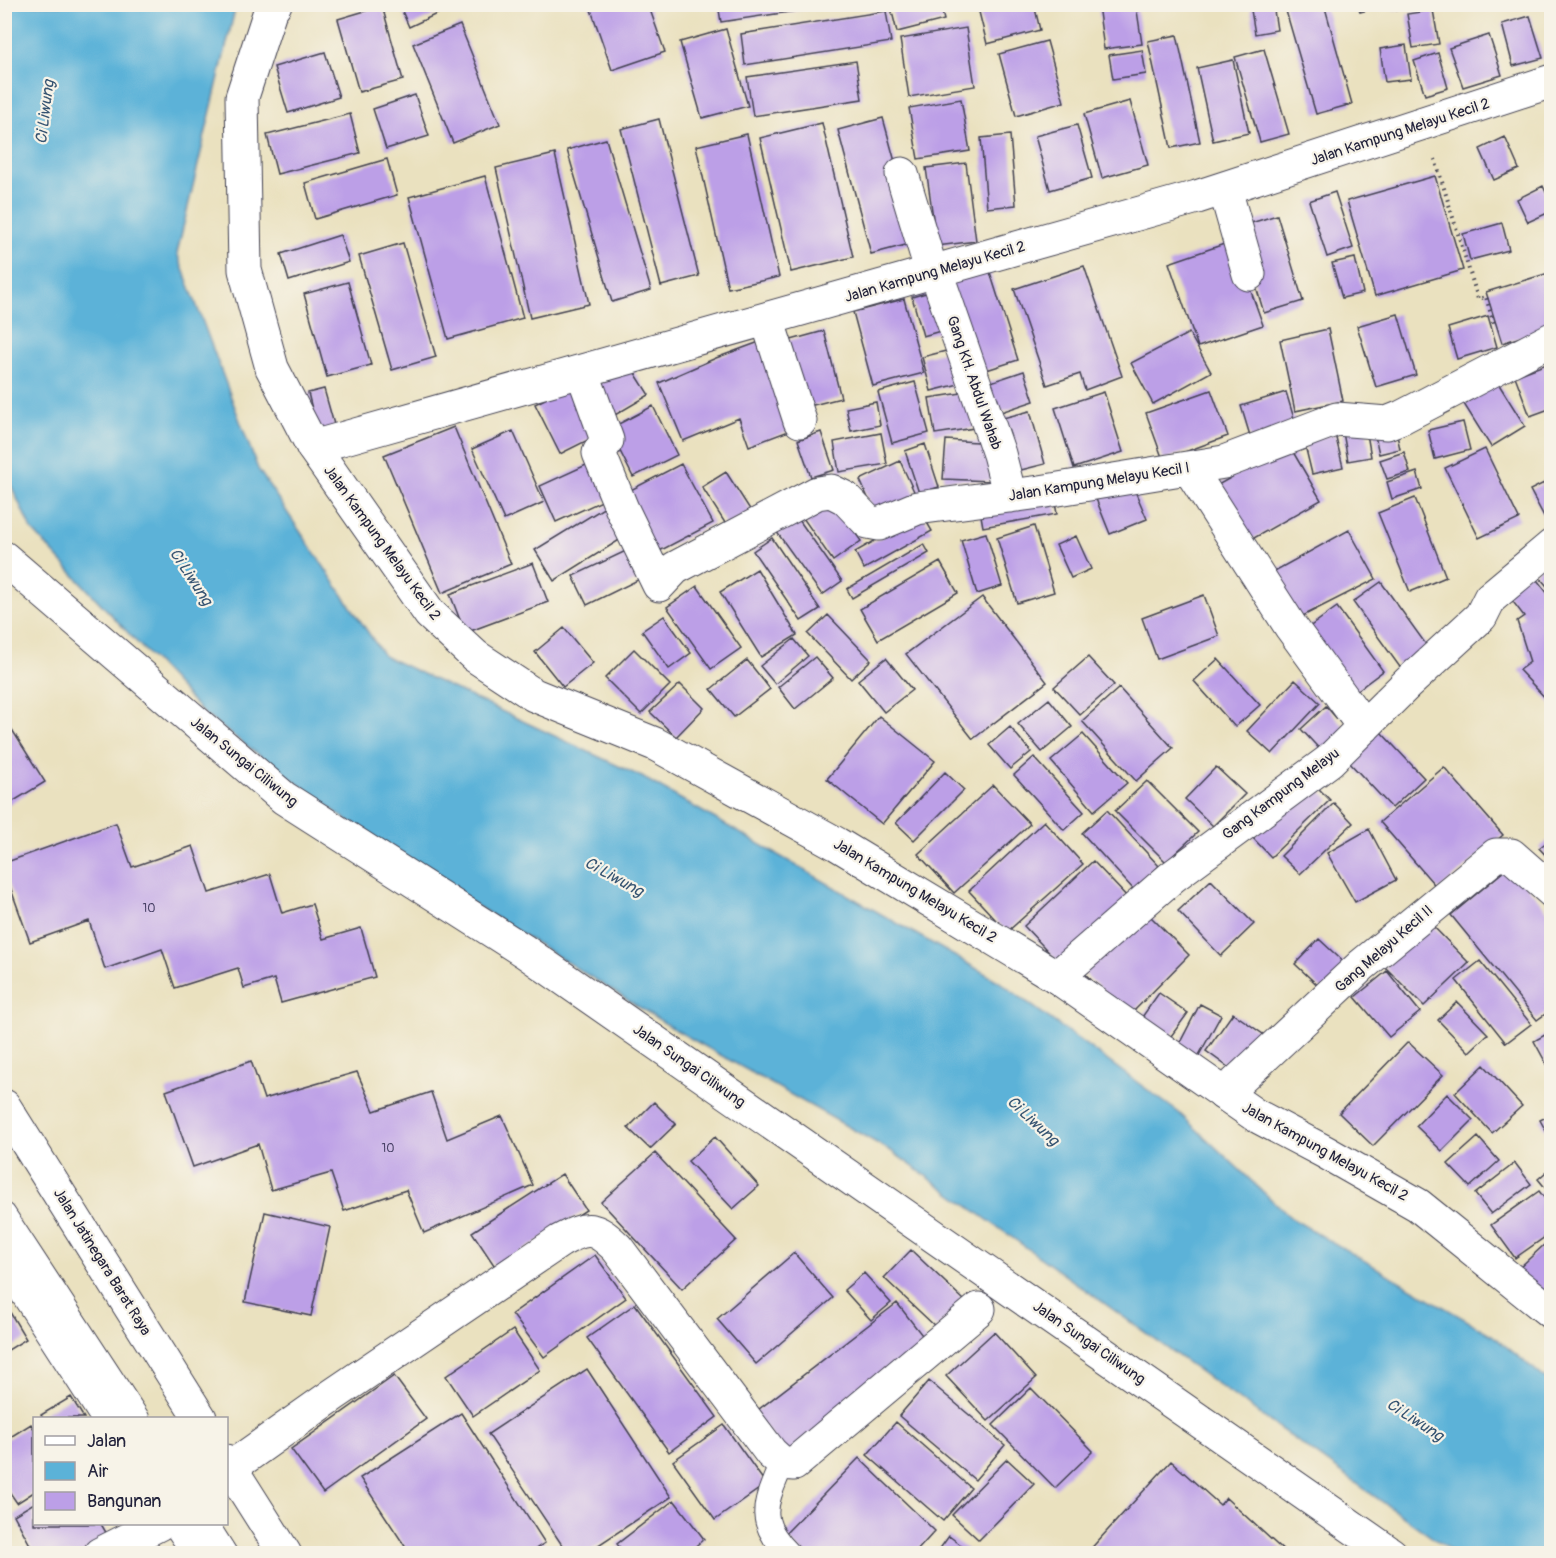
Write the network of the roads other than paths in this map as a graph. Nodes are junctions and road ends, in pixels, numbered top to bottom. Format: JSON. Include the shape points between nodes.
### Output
{"nodes":[{"id":1,"x":275,"y":4,"type":"edge"},
{"id":2,"x":1551,"y":81,"type":"edge"},
{"id":3,"x":902,"y":174,"type":"dead end"},
{"id":4,"x":1225,"y":189,"type":"junction"},
{"id":5,"x":934,"y":272,"type":"junction"},
{"id":6,"x":1249,"y":274,"type":"dead end"},
{"id":7,"x":767,"y":319,"type":"junction"},
{"id":8,"x":1551,"y":339,"type":"edge"},
{"id":9,"x":582,"y":371,"type":"junction"},
{"id":10,"x":800,"y":421,"type":"dead end"},
{"id":11,"x":313,"y":447,"type":"junction"},
{"id":12,"x":1189,"y":468,"type":"junction"},
{"id":13,"x":1010,"y":496,"type":"junction"},
{"id":14,"x":1551,"y":546,"type":"edge"},
{"id":15,"x":4,"y":558,"type":"edge"},
{"id":16,"x":1364,"y":727,"type":"junction"},
{"id":17,"x":1551,"y":891,"type":"edge"},
{"id":18,"x":1057,"y":977,"type":"junction"},
{"id":19,"x":1224,"y":1094,"type":"junction"},
{"id":20,"x":4,"y":1106,"type":"edge"},
{"id":21,"x":4,"y":1215,"type":"edge"},
{"id":22,"x":4,"y":1257,"type":"edge"},
{"id":23,"x":978,"y":1309,"type":"dead end"},
{"id":24,"x":1551,"y":1313,"type":"edge"},
{"id":25,"x":107,"y":1417,"type":"edge"},
{"id":26,"x":136,"y":1417,"type":"edge"},
{"id":27,"x":199,"y":1417,"type":"edge"},
{"id":28,"x":228,"y":1464,"type":"edge"},
{"id":29,"x":782,"y":1464,"type":"junction"},
{"id":30,"x":157,"y":1525,"type":"edge"},
{"id":31,"x":181,"y":1525,"type":"edge"},
{"id":32,"x":207,"y":1525,"type":"edge"},
{"id":33,"x":100,"y":1554,"type":"edge"},
{"id":34,"x":200,"y":1554,"type":"edge"},
{"id":35,"x":225,"y":1554,"type":"edge"},
{"id":36,"x":285,"y":1554,"type":"edge"},
{"id":37,"x":789,"y":1554,"type":"edge"},
{"id":38,"x":1391,"y":1554,"type":"edge"}],
"edges":[{"from":1,"to":11,"type":"street","name":"Jalan Kampung Melayu Kecil 2","via":[[242,97],[245,270],[272,368]]},
{"from":2,"to":4,"type":"street","name":"Jalan Kampung Melayu Kecil 2"},
{"from":3,"to":5,"type":"street","name":"Gang KH. Abdul Wahab"},
{"from":4,"to":5,"type":"street","name":"Jalan Kampung Melayu Kecil 2"},
{"from":4,"to":6,"type":"street"},
{"from":5,"to":7,"type":"street","name":"Jalan Kampung Melayu Kecil 2"},
{"from":5,"to":13,"type":"street","name":"Gang KH. Abdul Wahab","via":[[999,454]]},
{"from":7,"to":9,"type":"street","name":"Jalan Kampung Melayu Kecil 2"},
{"from":7,"to":10,"type":"street"},
{"from":8,"to":12,"type":"street","name":"Jalan Kampung Melayu Kecil I","via":[[1387,423],[1338,419],[1224,462]]},
{"from":9,"to":11,"type":"street","name":"Jalan Kampung Melayu Kecil 2"},
{"from":9,"to":13,"type":"street","name":"Jalan Kampung Melayu Kecil I","via":[[607,441],[599,453],[659,585],[675,568],[817,493],[831,491],[845,498],[868,522],[879,524],[917,508]]},
{"from":11,"to":18,"type":"street","name":"Jalan Kampung Melayu Kecil 2","via":[[430,614],[475,656],[534,695],[655,744],[827,838]]},
{"from":12,"to":13,"type":"street","name":"Jalan Kampung Melayu Kecil I"},
{"from":12,"to":16,"type":"street","via":[[1291,627]]},
{"from":14,"to":16,"type":"street","name":"Gang Kampung Melayu","via":[[1490,598],[1481,616]]},
{"from":15,"to":38,"type":"street","name":"Jalan Sungai Ciliwung","via":[[284,798],[534,958]]},
{"from":16,"to":18,"type":"street","name":"Gang Kampung Melayu","via":[[1329,760],[1172,877]]},
{"from":17,"to":19,"type":"street","name":"Gang Melayu Kecil II","via":[[1511,855],[1496,855],[1362,965]]},
{"from":18,"to":19,"type":"street","name":"Jalan Kampung Melayu Kecil 2"},
{"from":19,"to":24,"type":"street","name":"Jalan Kampung Melayu Kecil 2","via":[[1418,1204]]},
{"from":20,"to":27,"type":"street","name":"Jalan Jatinegara Barat Raya"},
{"from":21,"to":26,"type":"lane"},
{"from":22,"to":25,"type":"street"},
{"from":23,"to":29,"type":"street","via":[[794,1464]]},
{"from":28,"to":29,"type":"street","via":[[560,1241],[577,1232],[591,1231],[602,1234],[617,1248]]},
{"from":28,"to":36,"type":"street"},
{"from":29,"to":37,"type":"lane","via":[[765,1514],[770,1530]]},
{"from":30,"to":33,"type":"street"},
{"from":31,"to":34,"type":"street"},
{"from":32,"to":35,"type":"lane"}]}
